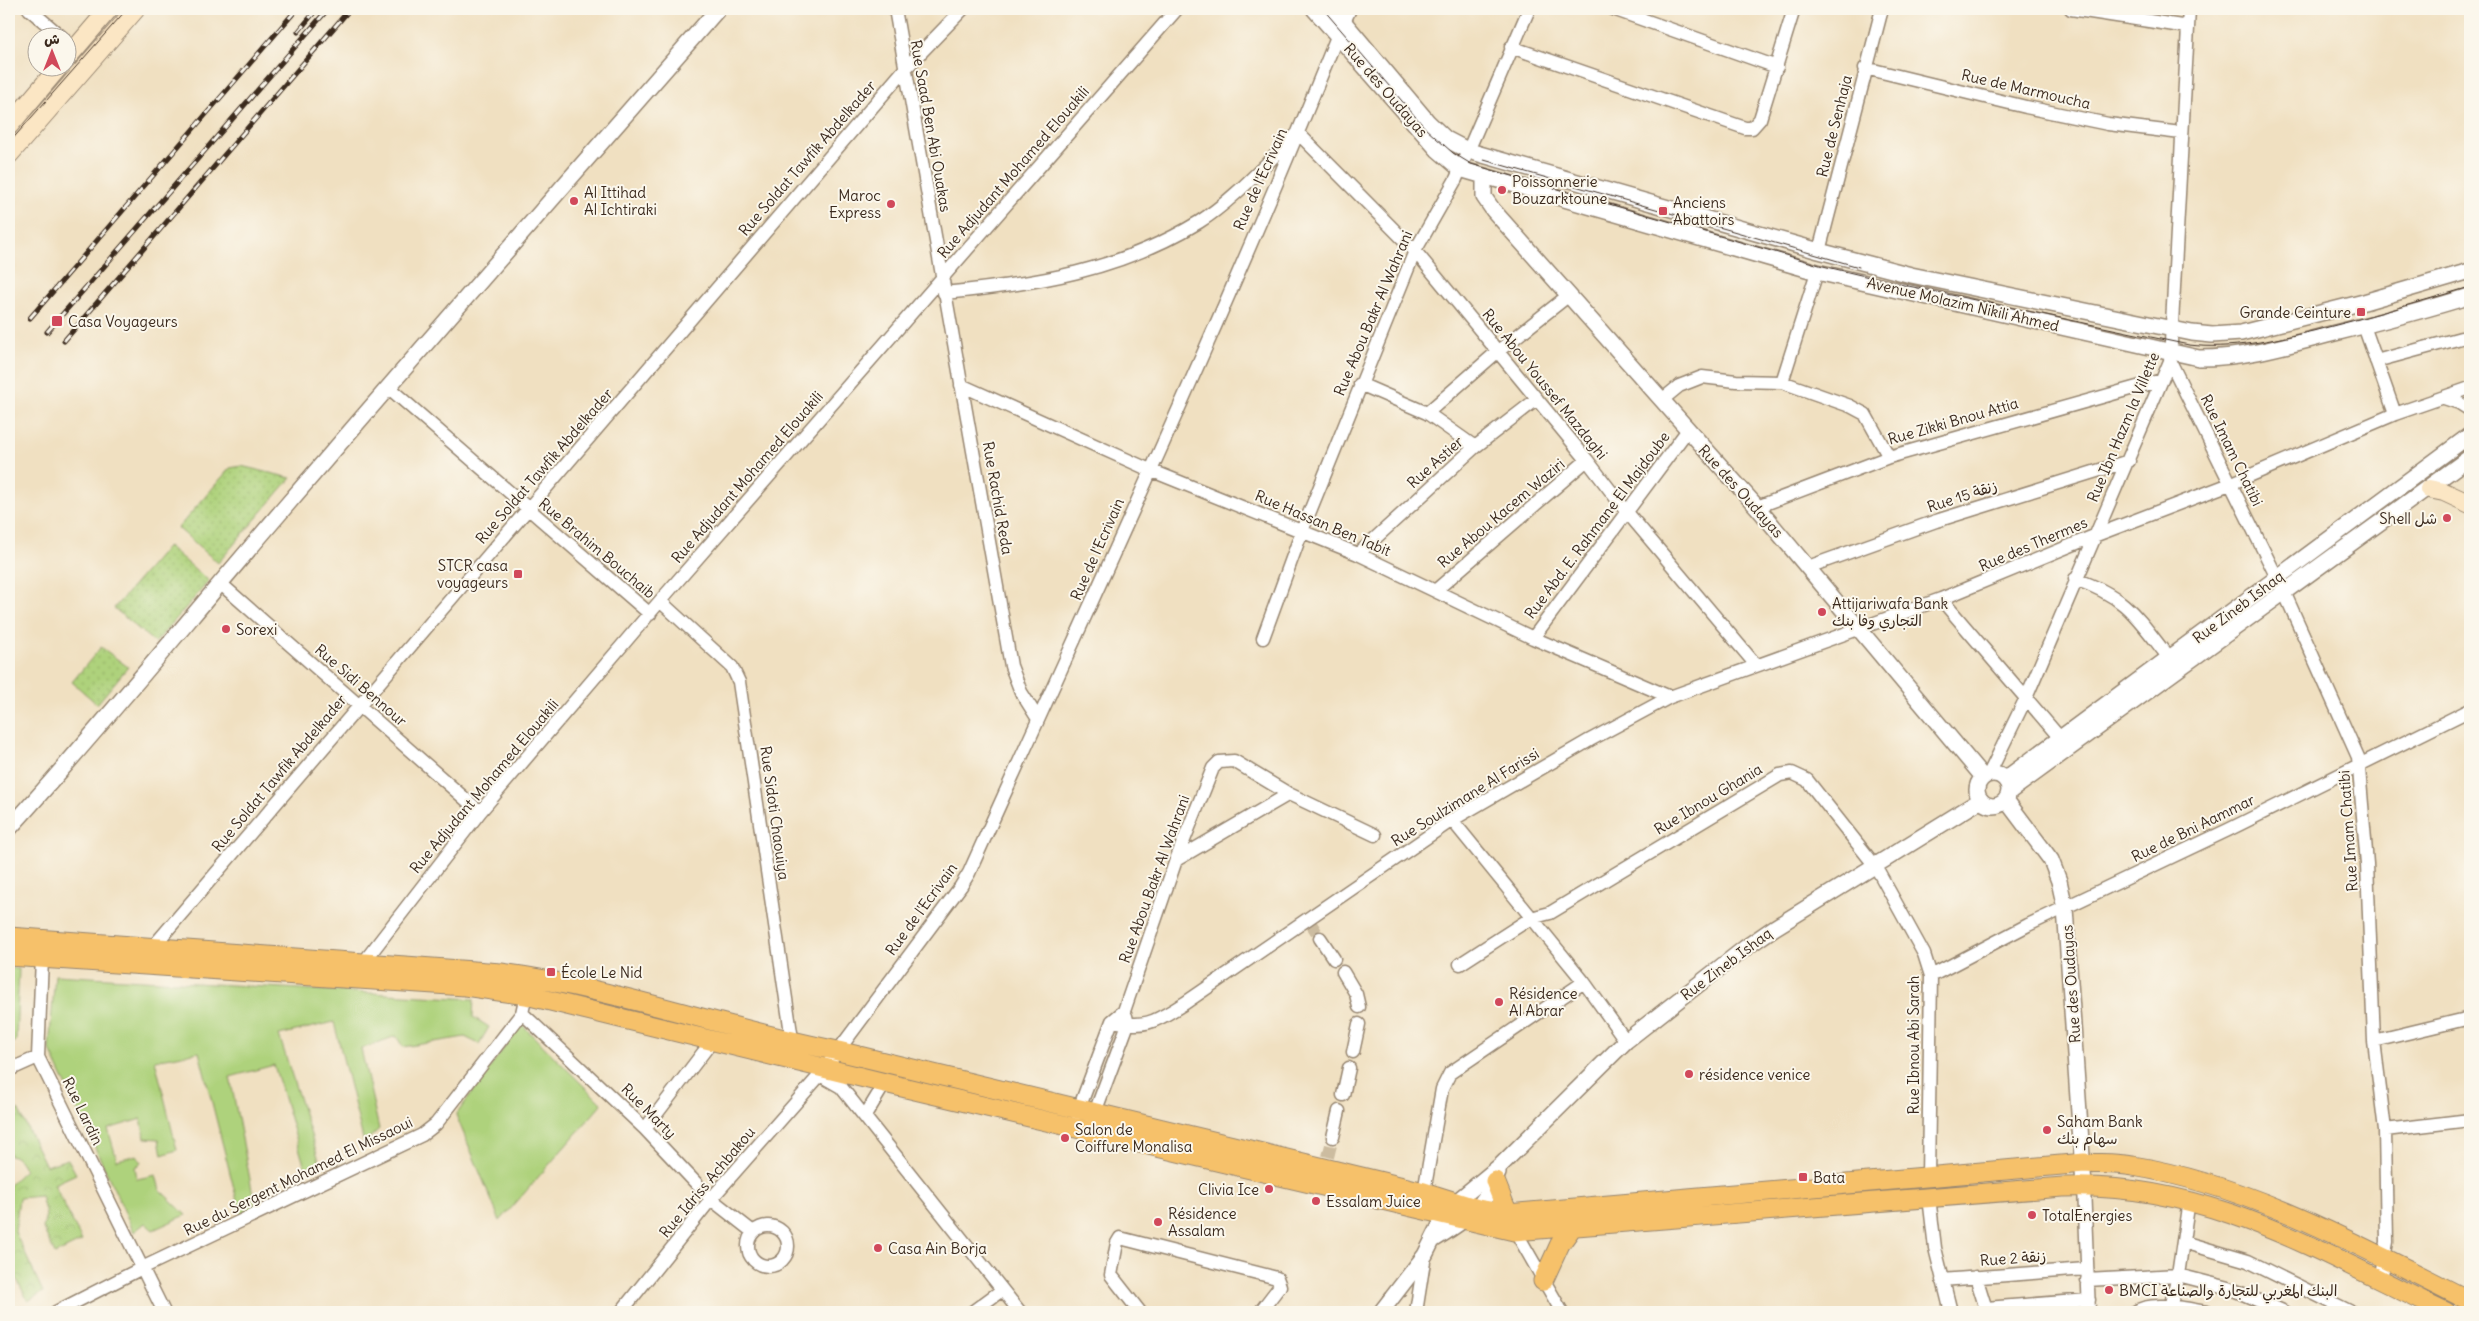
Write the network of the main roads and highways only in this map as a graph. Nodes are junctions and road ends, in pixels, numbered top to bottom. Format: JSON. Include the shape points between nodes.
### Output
{"nodes":[{"id":1,"x":109,"y":9,"type":"edge"},
{"id":2,"x":136,"y":9,"type":"edge"},
{"id":3,"x":78,"y":37,"type":"edge"},
{"id":4,"x":50,"y":78,"type":"edge"},
{"id":5,"x":9,"y":126,"type":"edge"},
{"id":6,"x":9,"y":155,"type":"edge"},
{"id":7,"x":2429,"y":489,"type":"road end"},
{"id":8,"x":2470,"y":504,"type":"edge"},
{"id":9,"x":9,"y":937,"type":"edge"},
{"id":10,"x":9,"y":956,"type":"edge"},
{"id":11,"x":359,"y":971,"type":"junction"},
{"id":12,"x":1083,"y":1120,"type":"junction"},
{"id":13,"x":1498,"y":1173,"type":"road end"},
{"id":14,"x":1450,"y":1209,"type":"junction"},
{"id":15,"x":1511,"y":1222,"type":"junction"},
{"id":16,"x":1572,"y":1226,"type":"junction"},
{"id":17,"x":1543,"y":1281,"type":"road end"},
{"id":18,"x":2470,"y":1301,"type":"edge"},
{"id":19,"x":2434,"y":1310,"type":"edge"}],
"edges":[{"from":1,"to":3,"type":"main road"},
{"from":2,"to":6,"type":"main road"},
{"from":4,"to":5,"type":"main road"},
{"from":7,"to":8,"type":"main road"},
{"from":9,"to":11,"type":"main road","via":[[152,948]]},
{"from":10,"to":11,"type":"main road"},
{"from":11,"to":12,"type":"main road","via":[[464,986],[524,1004],[797,1061],[822,1071]]},
{"from":11,"to":12,"type":"main road","via":[[501,973],[547,980],[838,1051]]},
{"from":12,"to":14,"type":"main road"},
{"from":12,"to":14,"type":"main road","via":[[1327,1163],[1424,1192]]},
{"from":13,"to":15,"type":"main road"},
{"from":14,"to":15,"type":"main road"},
{"from":15,"to":16,"type":"main road"},
{"from":15,"to":18,"type":"main road","via":[[1928,1177],[2084,1163],[2132,1166],[2248,1197],[2312,1223]]},
{"from":16,"to":17,"type":"main road"},
{"from":16,"to":19,"type":"main road","via":[[2084,1186],[2133,1188],[2189,1200],[2268,1227],[2380,1280]]}]}
